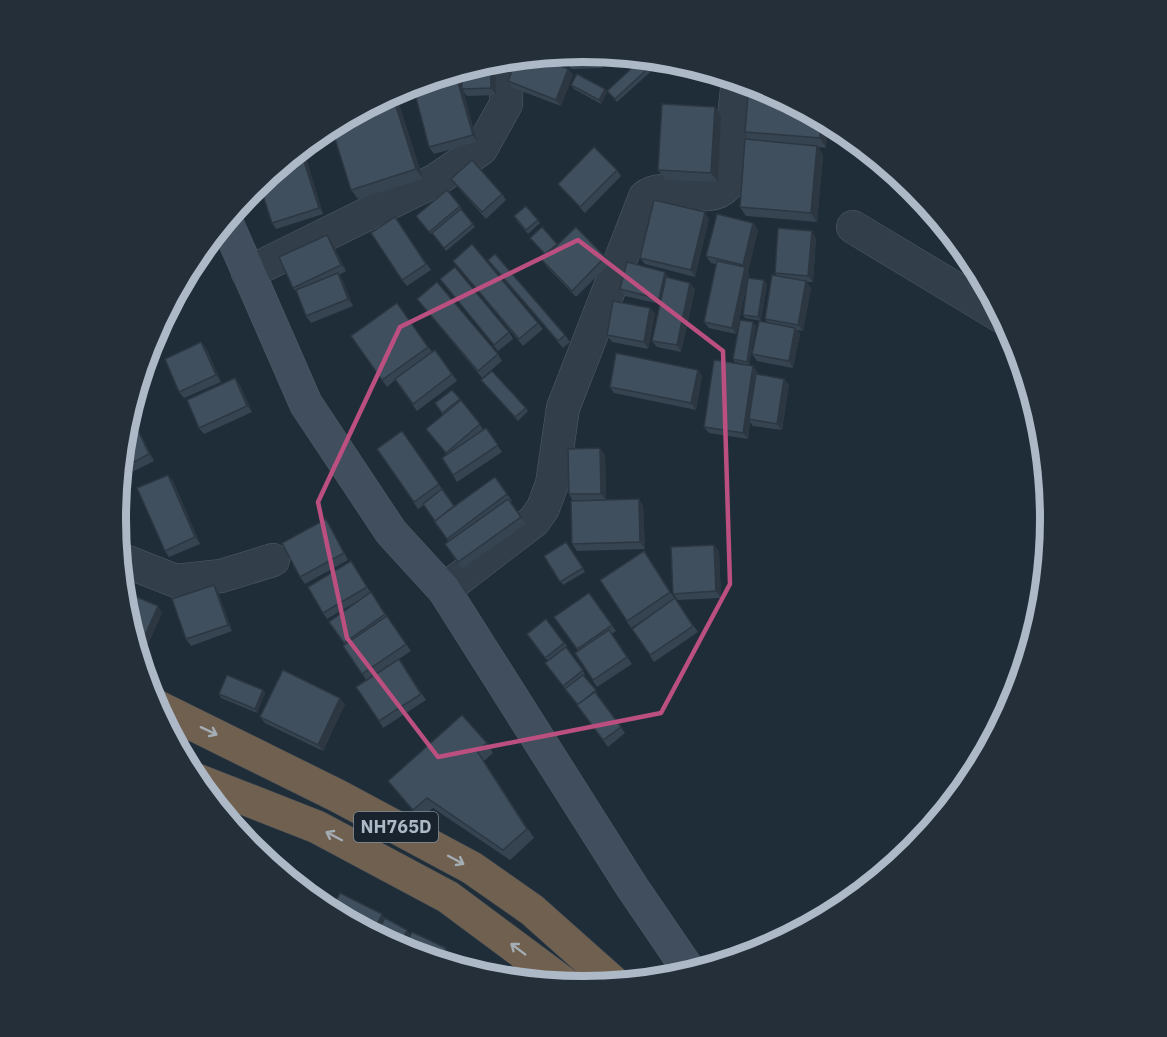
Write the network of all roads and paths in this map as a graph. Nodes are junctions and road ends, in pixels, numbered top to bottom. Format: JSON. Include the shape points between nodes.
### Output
{"nodes":[{"id":1,"x":507,"y":68,"type":"edge"},
{"id":2,"x":737,"y":89,"type":"edge"},
{"id":3,"x":853,"y":227,"type":"dead end"},
{"id":4,"x":230,"y":230,"type":"edge"},
{"id":5,"x":248,"y":273,"type":"junction"},
{"id":6,"x":989,"y":309,"type":"edge"},
{"id":7,"x":273,"y":560,"type":"dead end"},
{"id":8,"x":128,"y":562,"type":"edge"},
{"id":9,"x":444,"y":590,"type":"junction"},
{"id":10,"x":170,"y":713,"type":"edge"},
{"id":11,"x":214,"y":787,"type":"edge"},
{"id":12,"x":685,"y":964,"type":"edge"},
{"id":13,"x":553,"y":975,"type":"edge"},
{"id":14,"x":605,"y":975,"type":"edge"}],
"edges":[{"from":1,"to":5,"type":"street","via":[[506,104],[481,149],[436,180]]},
{"from":2,"to":9,"type":"street","via":[[727,185],[716,194],[657,191],[645,197],[563,408],[552,484],[543,508],[534,521]]},
{"from":3,"to":6,"type":"street"},
{"from":4,"to":5,"type":"street"},
{"from":5,"to":9,"type":"street","via":[[306,404],[392,532]]},
{"from":7,"to":8,"type":"street","via":[[221,576],[176,581]]},
{"from":9,"to":12,"type":"street"},
{"from":10,"to":14,"type":"highway","number":"NH765D","one_way":true,"via":[[472,868],[532,910]]},
{"from":13,"to":11,"type":"highway","number":"NH765D","one_way":true,"via":[[448,897],[317,827]]}]}
